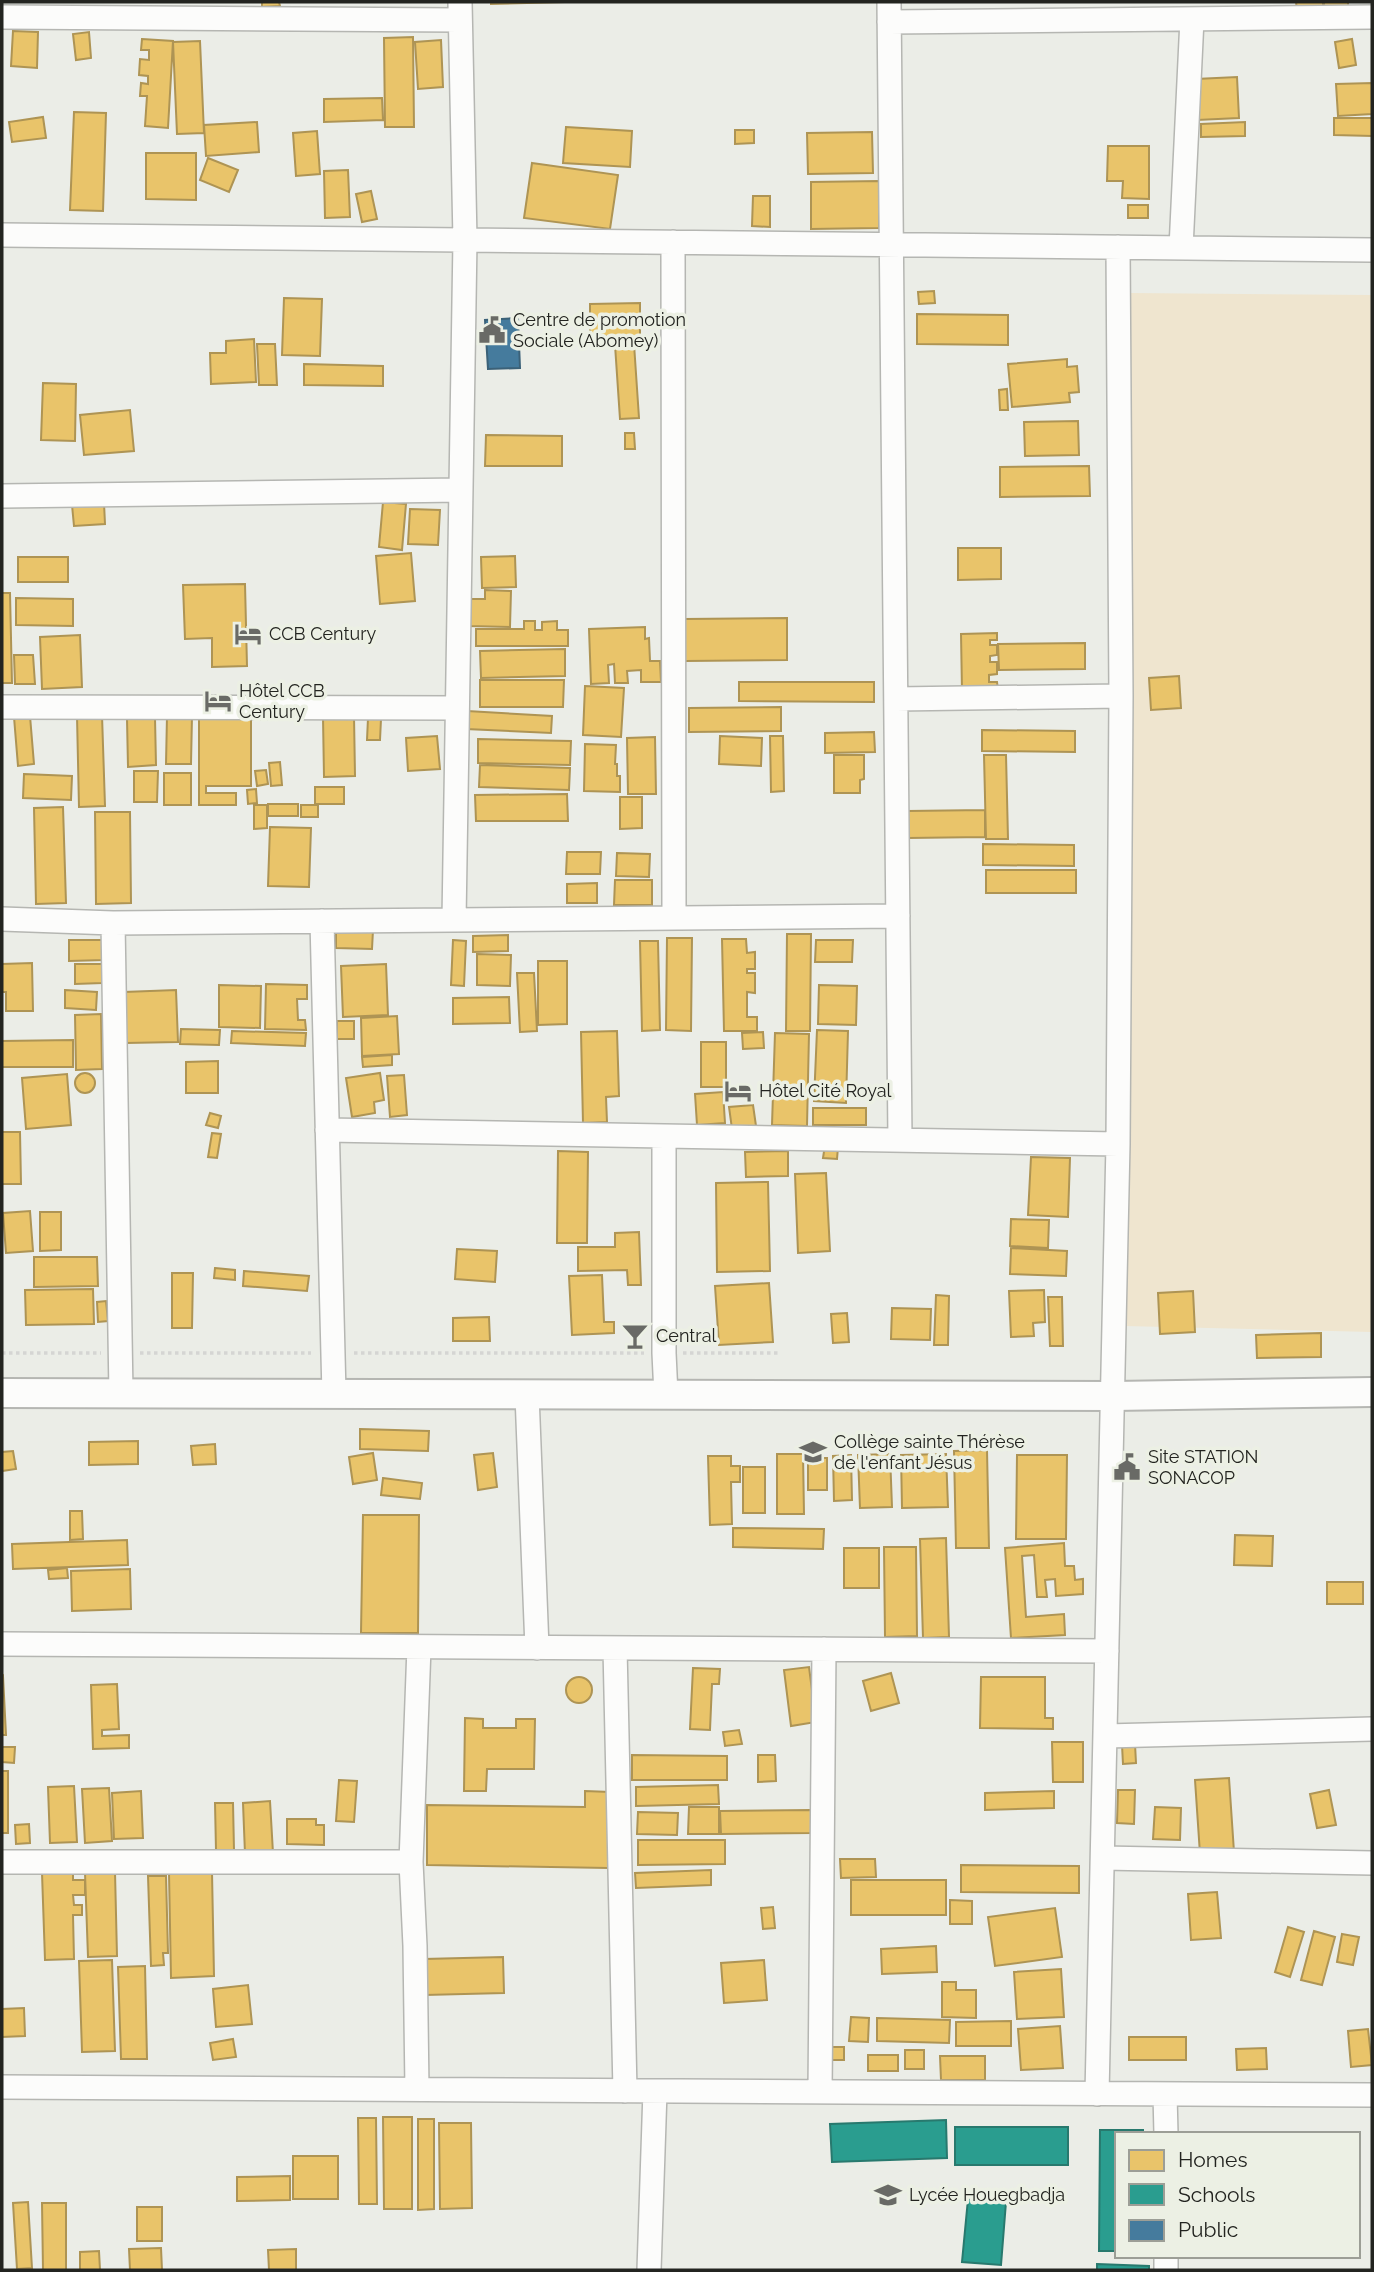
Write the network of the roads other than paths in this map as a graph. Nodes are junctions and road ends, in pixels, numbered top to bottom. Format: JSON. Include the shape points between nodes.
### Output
{"nodes":[{"id":1,"x":460,"y":11,"type":"edge"},
{"id":2,"x":889,"y":12,"type":"edge"},
{"id":3,"x":2,"y":17,"type":"edge"},
{"id":4,"x":1372,"y":17,"type":"edge"},
{"id":5,"x":1192,"y":19,"type":"junction"},
{"id":6,"x":2,"y":234,"type":"edge"},
{"id":7,"x":465,"y":240,"type":"junction"},
{"id":8,"x":673,"y":242,"type":"junction"},
{"id":9,"x":891,"y":245,"type":"junction"},
{"id":10,"x":1118,"y":247,"type":"junction"},
{"id":11,"x":1181,"y":248,"type":"junction"},
{"id":12,"x":1372,"y":250,"type":"edge"},
{"id":13,"x":461,"y":490,"type":"junction"},
{"id":14,"x":2,"y":496,"type":"edge"},
{"id":15,"x":1121,"y":696,"type":"junction"},
{"id":16,"x":896,"y":699,"type":"junction"},
{"id":17,"x":2,"y":707,"type":"edge"},
{"id":18,"x":457,"y":708,"type":"junction"},
{"id":19,"x":898,"y":916,"type":"junction"},
{"id":20,"x":674,"y":918,"type":"junction"},
{"id":21,"x":2,"y":919,"type":"edge"},
{"id":22,"x":454,"y":920,"type":"junction"},
{"id":23,"x":322,"y":921,"type":"junction"},
{"id":24,"x":113,"y":923,"type":"junction"},
{"id":25,"x":327,"y":1130,"type":"junction"},
{"id":26,"x":664,"y":1136,"type":"junction"},
{"id":27,"x":900,"y":1140,"type":"junction"},
{"id":28,"x":1118,"y":1144,"type":"junction"},
{"id":29,"x":1372,"y":1392,"type":"edge"},
{"id":30,"x":2,"y":1393,"type":"edge"},
{"id":31,"x":121,"y":1393,"type":"junction"},
{"id":32,"x":334,"y":1394,"type":"junction"},
{"id":33,"x":527,"y":1395,"type":"junction"},
{"id":34,"x":666,"y":1395,"type":"junction"},
{"id":35,"x":1114,"y":1396,"type":"junction"},
{"id":36,"x":2,"y":1644,"type":"edge"},
{"id":37,"x":419,"y":1647,"type":"junction"},
{"id":38,"x":537,"y":1648,"type":"junction"},
{"id":39,"x":615,"y":1648,"type":"junction"},
{"id":40,"x":824,"y":1649,"type":"junction"},
{"id":41,"x":1107,"y":1651,"type":"junction"},
{"id":42,"x":1372,"y":1728,"type":"edge"},
{"id":43,"x":1106,"y":1737,"type":"junction"},
{"id":44,"x":1103,"y":1858,"type":"junction"},
{"id":45,"x":2,"y":1861,"type":"edge"},
{"id":46,"x":411,"y":1862,"type":"junction"},
{"id":47,"x":1372,"y":1863,"type":"edge"},
{"id":48,"x":2,"y":2087,"type":"edge"},
{"id":49,"x":417,"y":2089,"type":"junction"},
{"id":50,"x":625,"y":2091,"type":"junction"},
{"id":51,"x":655,"y":2091,"type":"junction"},
{"id":52,"x":820,"y":2092,"type":"junction"},
{"id":53,"x":1097,"y":2094,"type":"junction"},
{"id":54,"x":1166,"y":2094,"type":"junction"},
{"id":55,"x":1372,"y":2095,"type":"edge"},
{"id":56,"x":1166,"y":2132,"type":"edge"},
{"id":57,"x":644,"y":2267,"type":"edge"}],
"edges":[{"from":1,"to":3,"type":"street"},
{"from":1,"to":7,"type":"street"},
{"from":2,"to":5,"type":"street"},
{"from":2,"to":9,"type":"street"},
{"from":4,"to":5,"type":"street"},
{"from":5,"to":11,"type":"street"},
{"from":6,"to":7,"type":"street"},
{"from":7,"to":8,"type":"street"},
{"from":7,"to":13,"type":"street"},
{"from":8,"to":9,"type":"street"},
{"from":8,"to":20,"type":"street"},
{"from":9,"to":10,"type":"street"},
{"from":9,"to":16,"type":"street"},
{"from":10,"to":11,"type":"street"},
{"from":10,"to":15,"type":"street"},
{"from":11,"to":12,"type":"street"},
{"from":13,"to":14,"type":"street"},
{"from":13,"to":18,"type":"street"},
{"from":15,"to":16,"type":"street"},
{"from":15,"to":28,"type":"street"},
{"from":16,"to":19,"type":"street"},
{"from":17,"to":18,"type":"street"},
{"from":18,"to":22,"type":"street"},
{"from":19,"to":20,"type":"street"},
{"from":19,"to":27,"type":"street"},
{"from":20,"to":22,"type":"street"},
{"from":21,"to":24,"type":"street"},
{"from":22,"to":23,"type":"street"},
{"from":23,"to":24,"type":"street"},
{"from":23,"to":25,"type":"street"},
{"from":24,"to":31,"type":"street"},
{"from":25,"to":26,"type":"street"},
{"from":25,"to":32,"type":"street"},
{"from":26,"to":27,"type":"street"},
{"from":26,"to":34,"type":"street"},
{"from":27,"to":28,"type":"street"},
{"from":28,"to":35,"type":"street"},
{"from":29,"to":35,"type":"street"},
{"from":30,"to":31,"type":"street"},
{"from":31,"to":32,"type":"street"},
{"from":32,"to":33,"type":"street"},
{"from":33,"to":34,"type":"street"},
{"from":33,"to":38,"type":"street"},
{"from":34,"to":35,"type":"street"},
{"from":35,"to":41,"type":"street"},
{"from":36,"to":37,"type":"street"},
{"from":37,"to":38,"type":"street"},
{"from":37,"to":46,"type":"street"},
{"from":38,"to":39,"type":"street"},
{"from":39,"to":40,"type":"street"},
{"from":39,"to":50,"type":"street"},
{"from":40,"to":41,"type":"street"},
{"from":40,"to":52,"type":"street"},
{"from":41,"to":43,"type":"street"},
{"from":42,"to":43,"type":"street"},
{"from":43,"to":44,"type":"street"},
{"from":44,"to":47,"type":"street"},
{"from":44,"to":53,"type":"street"},
{"from":45,"to":46,"type":"street"},
{"from":46,"to":49,"type":"street"},
{"from":48,"to":49,"type":"street"},
{"from":49,"to":50,"type":"street"},
{"from":50,"to":51,"type":"street"},
{"from":51,"to":52,"type":"street"},
{"from":51,"to":57,"type":"street"},
{"from":52,"to":53,"type":"street"},
{"from":53,"to":54,"type":"street"},
{"from":54,"to":55,"type":"street"},
{"from":54,"to":56,"type":"street"}]}
